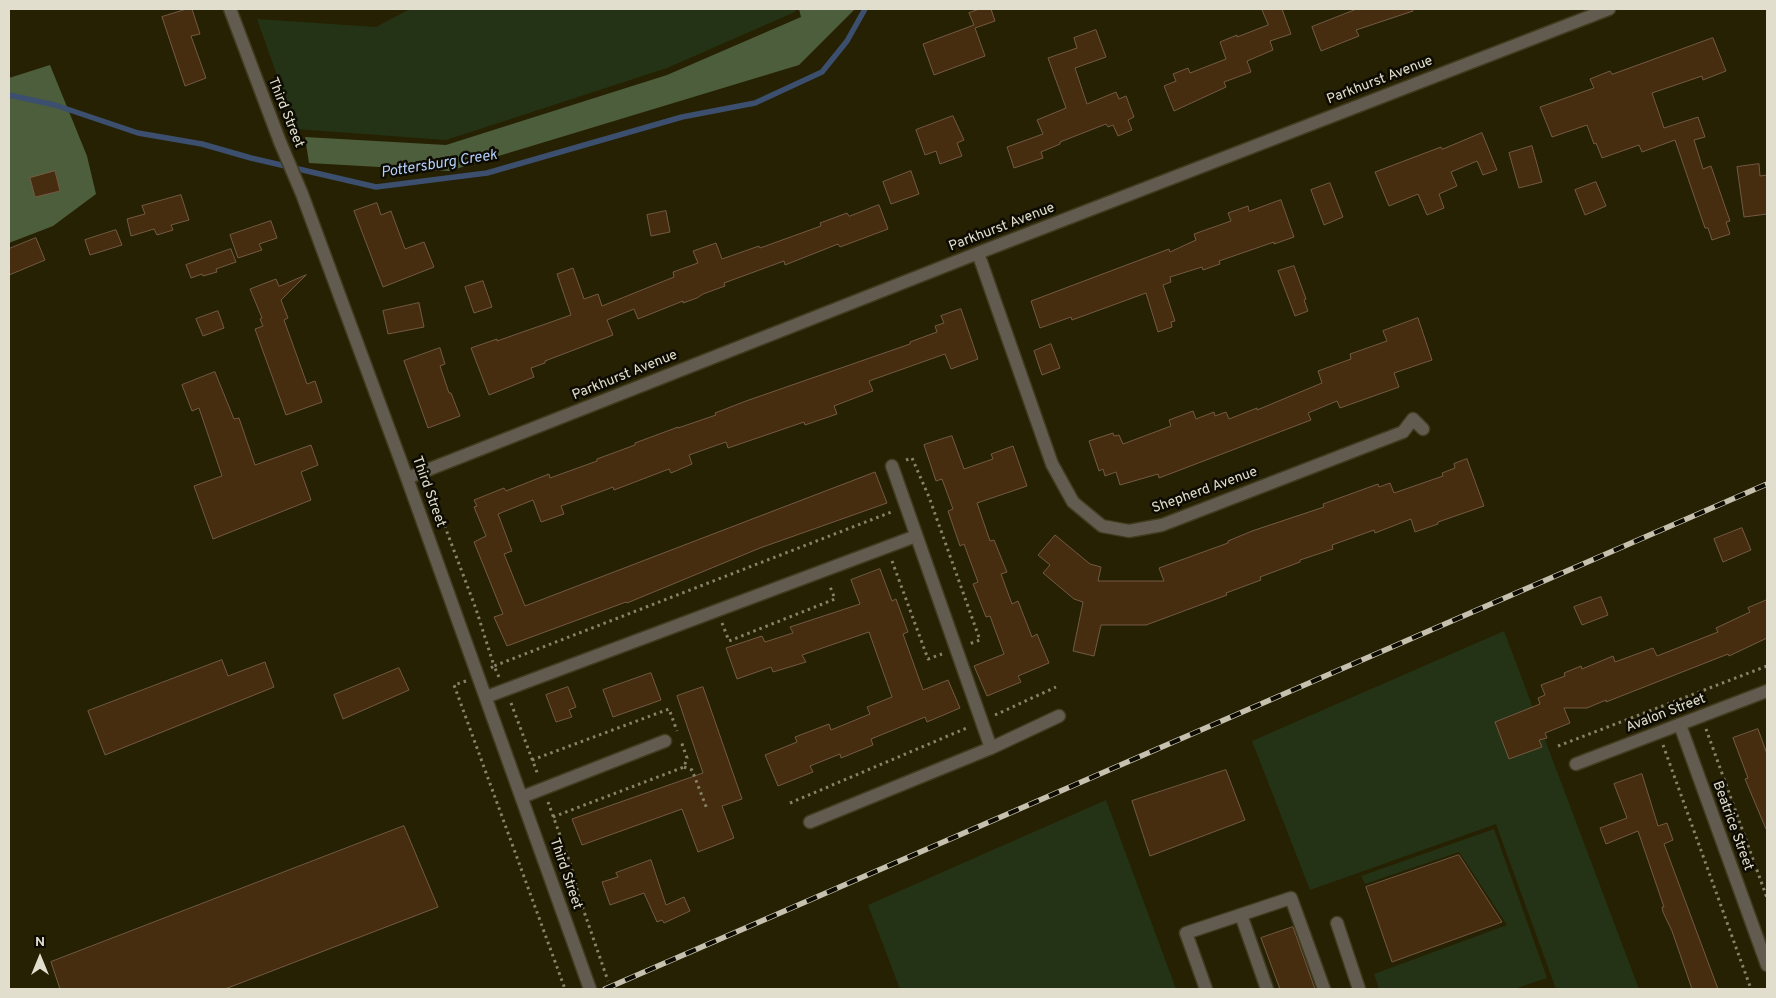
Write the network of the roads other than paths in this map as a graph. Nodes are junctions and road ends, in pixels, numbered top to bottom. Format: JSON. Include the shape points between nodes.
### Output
{"nodes":[{"id":1,"x":230,"y":9,"type":"edge"},
{"id":2,"x":1610,"y":9,"type":"edge"},
{"id":3,"x":978,"y":253,"type":"junction"},
{"id":4,"x":1424,"y":429,"type":"dead end"},
{"id":5,"x":892,"y":466,"type":"dead end"},
{"id":6,"x":407,"y":478,"type":"junction"},
{"id":7,"x":916,"y":536,"type":"junction"},
{"id":8,"x":1767,"y":691,"type":"edge"},
{"id":9,"x":486,"y":697,"type":"junction"},
{"id":10,"x":1059,"y":716,"type":"dead end"},
{"id":11,"x":1680,"y":725,"type":"junction"},
{"id":12,"x":665,"y":740,"type":"dead end"},
{"id":13,"x":992,"y":748,"type":"junction"},
{"id":14,"x":1576,"y":764,"type":"dead end"},
{"id":15,"x":522,"y":797,"type":"junction"},
{"id":16,"x":810,"y":822,"type":"dead end"},
{"id":17,"x":1241,"y":915,"type":"junction"},
{"id":18,"x":1337,"y":923,"type":"dead end"},
{"id":19,"x":1767,"y":966,"type":"edge"},
{"id":20,"x":590,"y":989,"type":"edge"},
{"id":21,"x":1206,"y":989,"type":"edge"},
{"id":22,"x":1267,"y":989,"type":"edge"},
{"id":23,"x":1324,"y":989,"type":"edge"},
{"id":24,"x":1360,"y":989,"type":"edge"}],
"edges":[{"from":1,"to":6,"type":"street","name":"Third Street"},
{"from":2,"to":3,"type":"street","name":"Parkhurst Avenue"},
{"from":3,"to":4,"type":"street","name":"Shepherd Avenue","via":[[1052,464],[1073,502],[1102,526],[1129,531],[1162,525],[1402,432],[1413,419]]},
{"from":3,"to":6,"type":"street","name":"Parkhurst Avenue"},
{"from":5,"to":7,"type":"street"},
{"from":6,"to":9,"type":"street","name":"Third Street"},
{"from":7,"to":9,"type":"street"},
{"from":7,"to":13,"type":"street"},
{"from":8,"to":11,"type":"street","name":"Avalon Street"},
{"from":9,"to":15,"type":"street","name":"Third Street"},
{"from":10,"to":13,"type":"street"},
{"from":11,"to":14,"type":"street","name":"Avalon Street"},
{"from":11,"to":19,"type":"street","name":"Beatrice Street"},
{"from":12,"to":15,"type":"street"},
{"from":13,"to":16,"type":"street"},
{"from":15,"to":20,"type":"street","name":"Third Street"},
{"from":17,"to":21,"type":"street","via":[[1186,933]]},
{"from":17,"to":22,"type":"street"},
{"from":17,"to":23,"type":"street","via":[[1291,898]]},
{"from":18,"to":24,"type":"street"}]}
